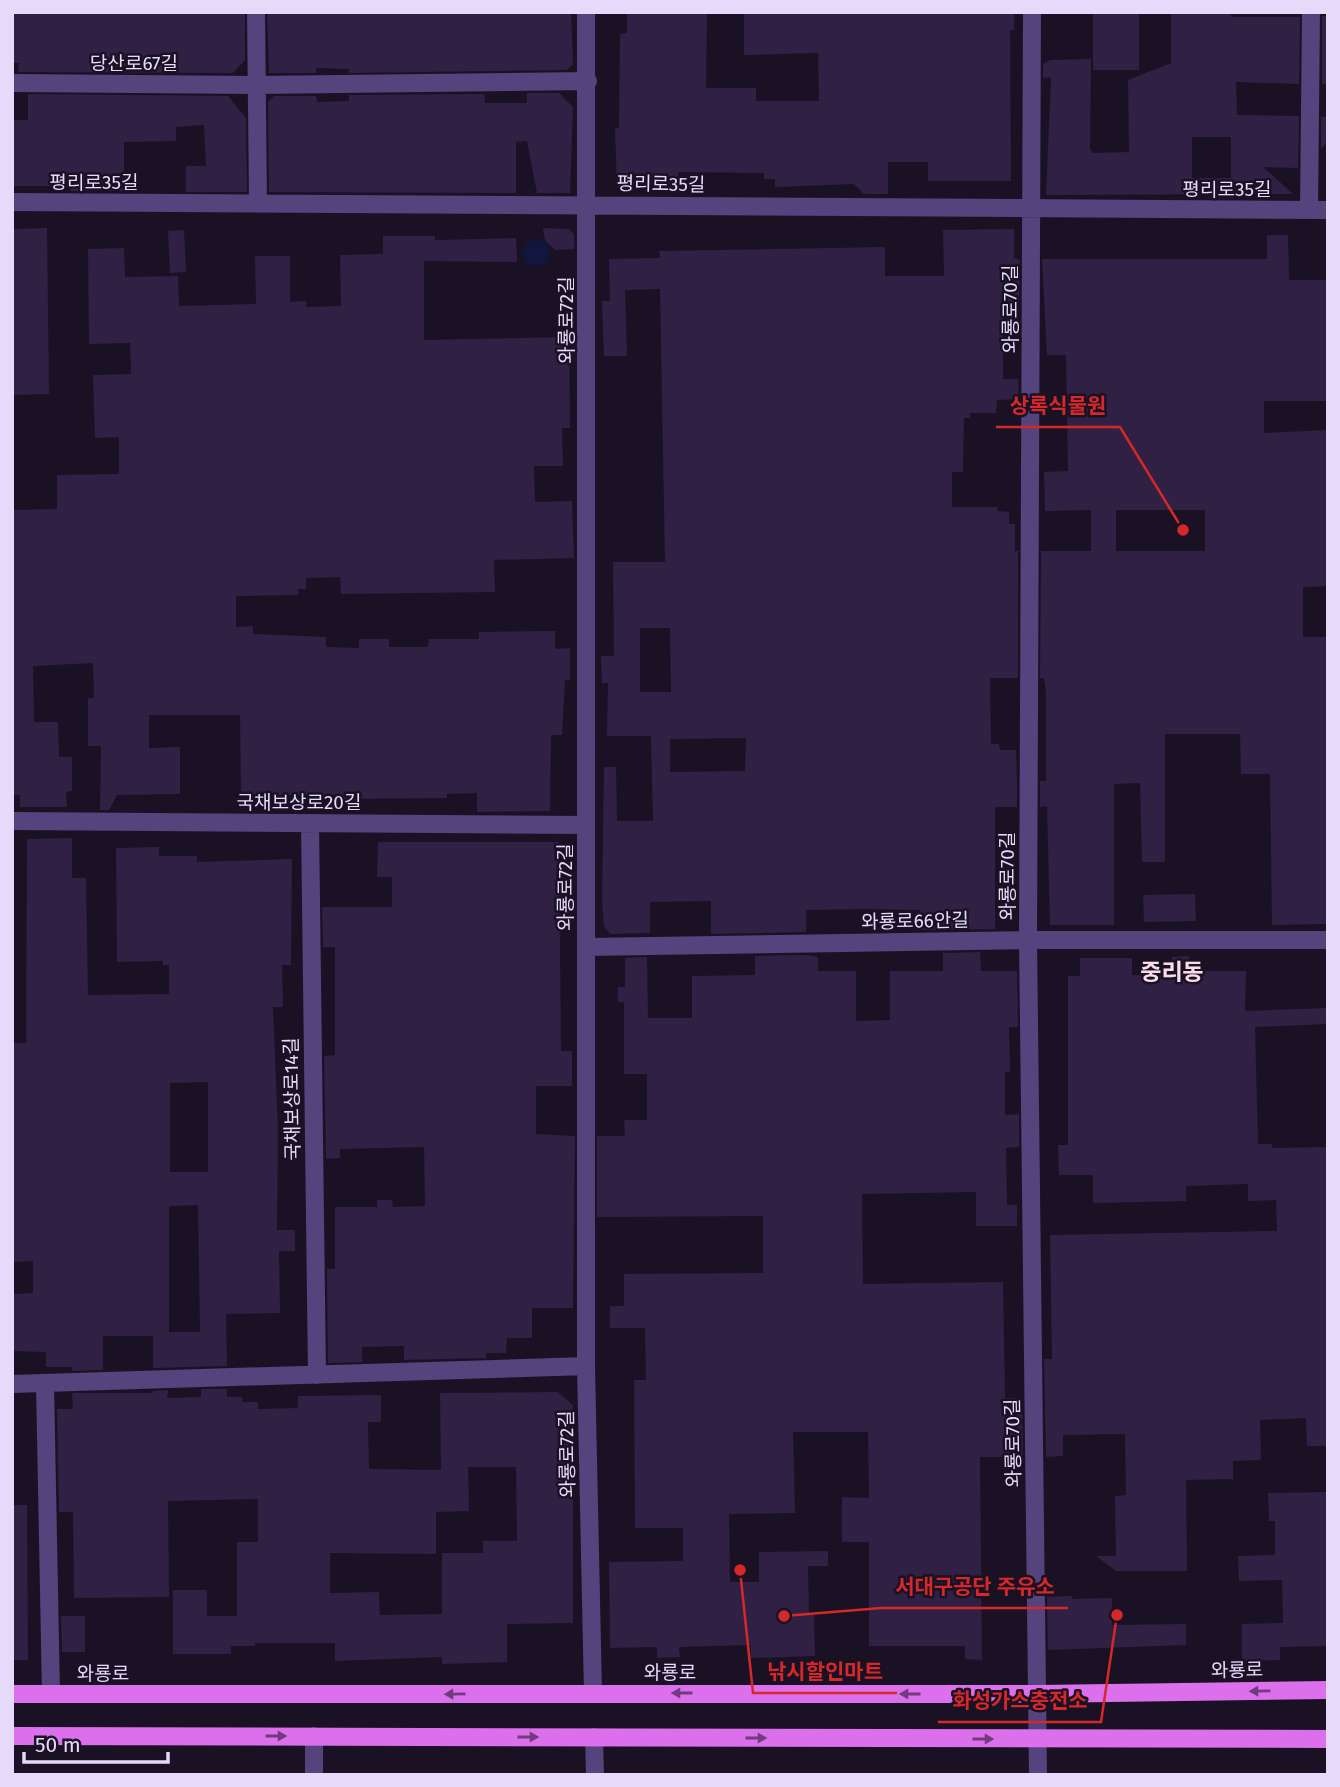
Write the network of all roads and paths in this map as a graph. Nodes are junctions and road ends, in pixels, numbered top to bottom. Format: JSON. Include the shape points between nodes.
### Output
{"nodes":[{"id":1,"x":256,"y":12,"type":"edge"},
{"id":2,"x":586,"y":12,"type":"edge"},
{"id":3,"x":1032,"y":12,"type":"edge"},
{"id":4,"x":1311,"y":12,"type":"edge"},
{"id":5,"x":588,"y":80,"type":"junction"},
{"id":6,"x":12,"y":83,"type":"edge"},
{"id":7,"x":256,"y":85,"type":"junction"},
{"id":8,"x":12,"y":202,"type":"edge"},
{"id":9,"x":258,"y":204,"type":"junction"},
{"id":10,"x":587,"y":204,"type":"junction"},
{"id":11,"x":1309,"y":210,"type":"junction"},
{"id":12,"x":1032,"y":211,"type":"junction"},
{"id":13,"x":1328,"y":211,"type":"edge"},
{"id":14,"x":12,"y":821,"type":"edge"},
{"id":15,"x":310,"y":823,"type":"junction"},
{"id":16,"x":586,"y":825,"type":"junction"},
{"id":17,"x":1028,"y":940,"type":"junction"},
{"id":18,"x":1328,"y":940,"type":"edge"},
{"id":19,"x":586,"y":947,"type":"junction"},
{"id":20,"x":586,"y":1366,"type":"junction"},
{"id":21,"x":317,"y":1375,"type":"junction"},
{"id":22,"x":12,"y":1384,"type":"edge"},
{"id":23,"x":45,"y":1384,"type":"junction"},
{"id":24,"x":1328,"y":1690,"type":"edge"},
{"id":25,"x":593,"y":1693,"type":"junction"},
{"id":26,"x":12,"y":1694,"type":"edge"},
{"id":27,"x":51,"y":1694,"type":"junction"},
{"id":28,"x":1038,"y":1694,"type":"junction"},
{"id":29,"x":12,"y":1735,"type":"edge"},
{"id":30,"x":314,"y":1736,"type":"junction"},
{"id":31,"x":594,"y":1737,"type":"junction"},
{"id":32,"x":1328,"y":1739,"type":"edge"},
{"id":33,"x":1038,"y":1740,"type":"junction"},
{"id":34,"x":314,"y":1775,"type":"edge"},
{"id":35,"x":595,"y":1775,"type":"edge"},
{"id":36,"x":1038,"y":1775,"type":"edge"}],
"edges":[{"from":1,"to":7,"type":"street"},
{"from":2,"to":5,"type":"street","name":"와룡로72길"},
{"from":3,"to":12,"type":"street","name":"와룡로70길"},
{"from":4,"to":11,"type":"street"},
{"from":5,"to":7,"type":"street"},
{"from":5,"to":10,"type":"street","name":"와룡로72길"},
{"from":6,"to":7,"type":"street","name":"당산로67길"},
{"from":7,"to":9,"type":"street"},
{"from":8,"to":9,"type":"street","name":"평리로35길"},
{"from":9,"to":10,"type":"street","name":"평리로35길"},
{"from":10,"to":12,"type":"street","name":"평리로35길"},
{"from":10,"to":16,"type":"street","name":"와룡로72길"},
{"from":11,"to":12,"type":"street","name":"평리로35길"},
{"from":11,"to":13,"type":"street","name":"평리로35길"},
{"from":12,"to":17,"type":"street","name":"와룡로70길"},
{"from":14,"to":15,"type":"street","name":"국채보상로20길"},
{"from":15,"to":16,"type":"street","name":"국채보상로20길"},
{"from":15,"to":21,"type":"street","name":"국채보상로14길"},
{"from":16,"to":19,"type":"street","name":"와룡로72길"},
{"from":17,"to":18,"type":"street","name":"와룡로66안길"},
{"from":17,"to":19,"type":"street","name":"와룡로66안길"},
{"from":17,"to":28,"type":"street","name":"와룡로70길"},
{"from":19,"to":20,"type":"street","name":"와룡로72길"},
{"from":20,"to":21,"type":"street"},
{"from":20,"to":25,"type":"street","name":"와룡로72길"},
{"from":21,"to":23,"type":"street"},
{"from":22,"to":23,"type":"street"},
{"from":23,"to":27,"type":"street"},
{"from":24,"to":28,"type":"main road","name":"와룡로","one_way":true},
{"from":25,"to":27,"type":"main road","name":"와룡로","one_way":true},
{"from":28,"to":25,"type":"main road","name":"와룡로","one_way":true},
{"from":26,"to":27,"type":"main road","name":"와룡로"},
{"from":28,"to":33,"type":"street","name":"와룡로70길"},
{"from":29,"to":30,"type":"main road","one_way":true},
{"from":30,"to":31,"type":"main road","one_way":true},
{"from":30,"to":34,"type":"street"},
{"from":31,"to":33,"type":"main road","one_way":true},
{"from":31,"to":35,"type":"street"},
{"from":32,"to":33,"type":"main road"},
{"from":33,"to":36,"type":"street","name":"와룡로70길"}]}
